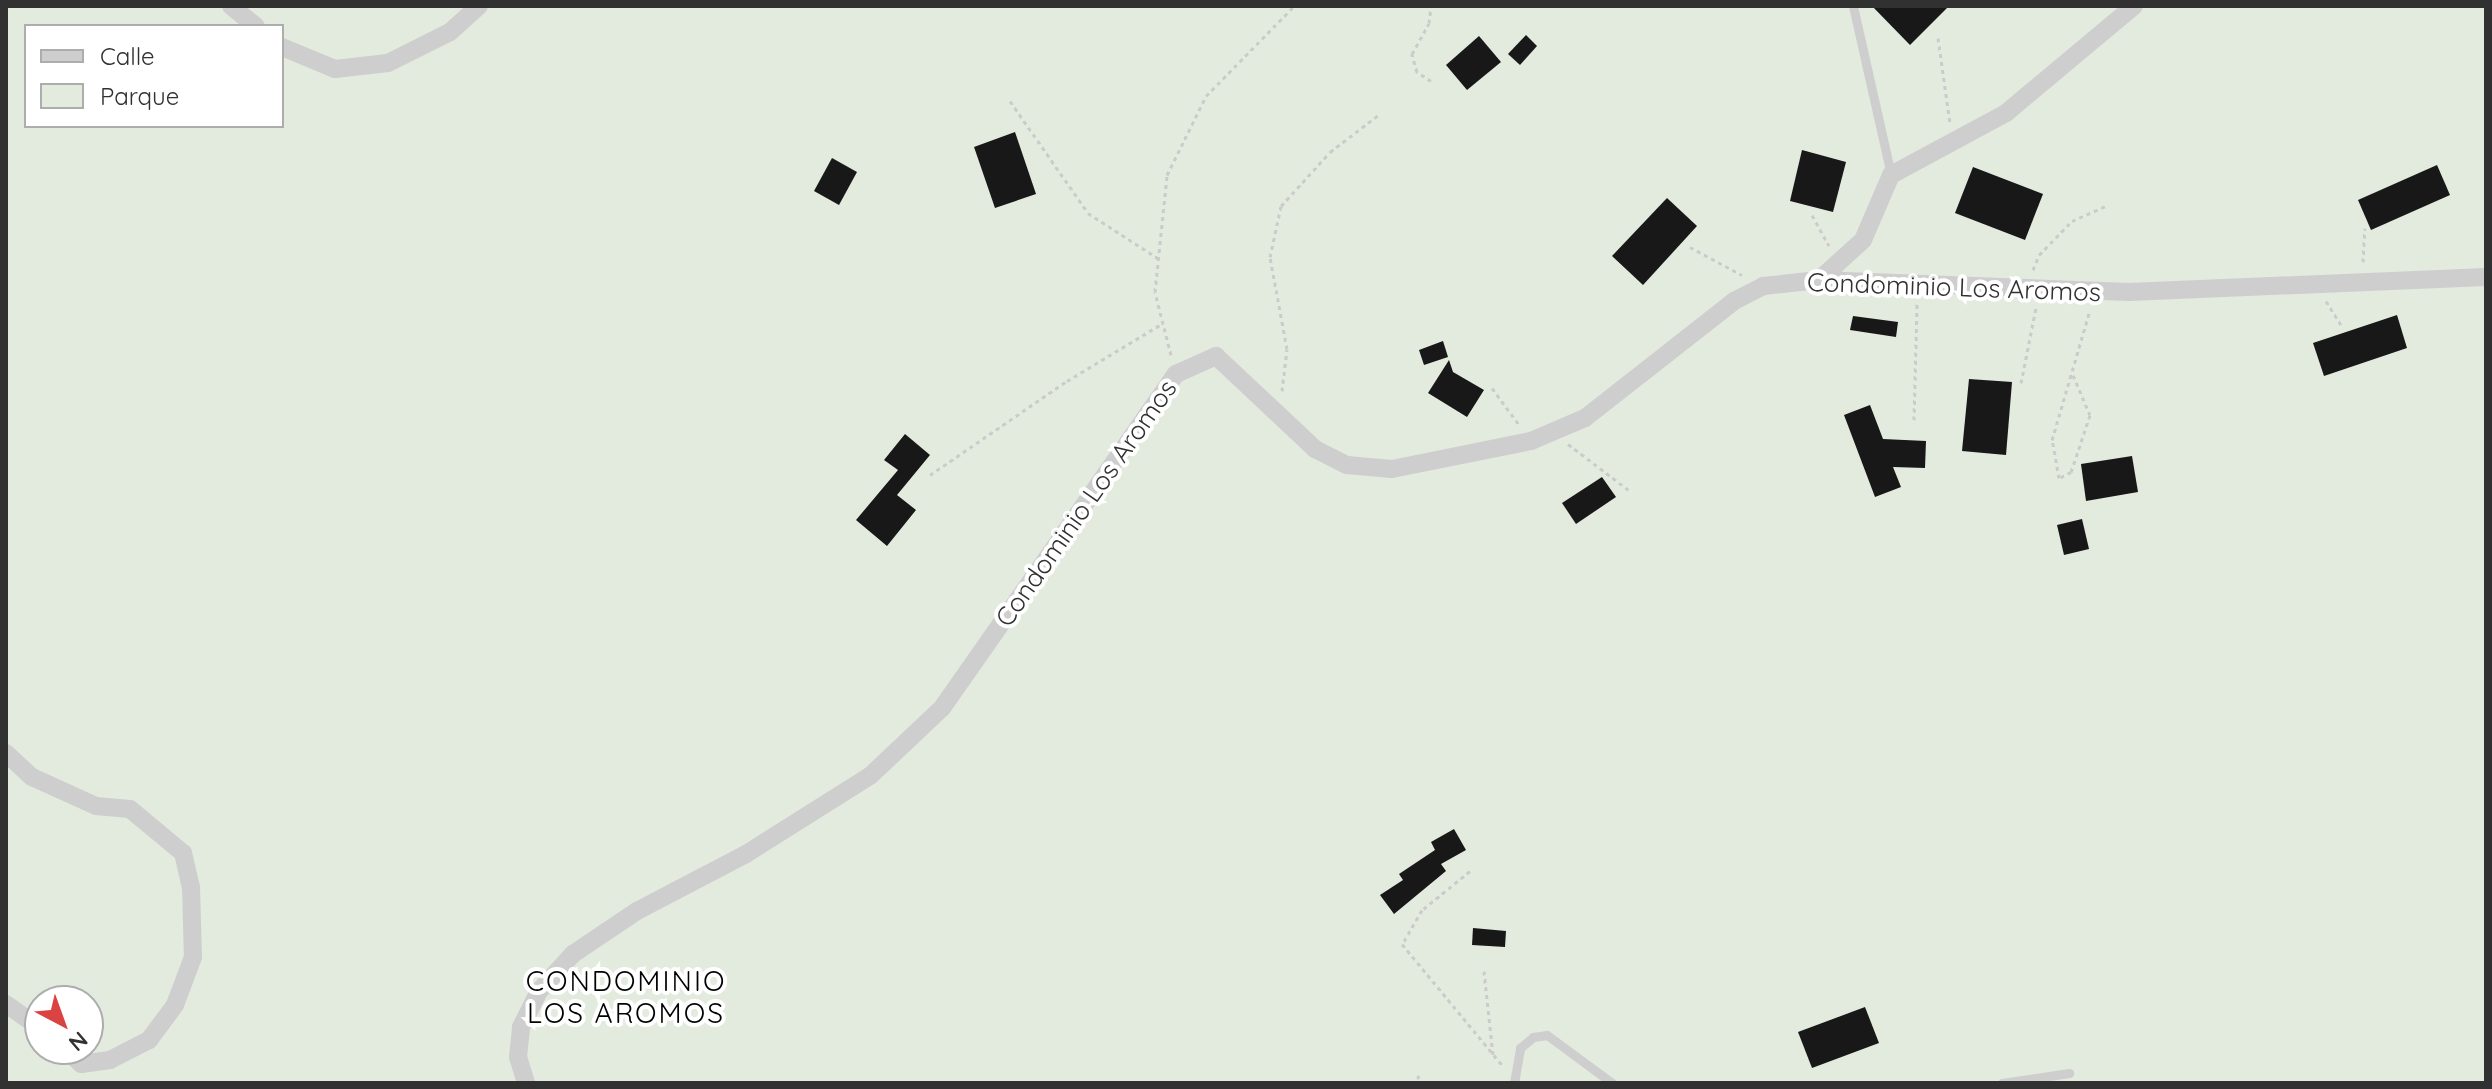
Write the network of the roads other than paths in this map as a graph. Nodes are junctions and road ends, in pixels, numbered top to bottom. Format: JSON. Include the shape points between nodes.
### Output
{"nodes":[{"id":1,"x":231,"y":6,"type":"edge"},
{"id":2,"x":479,"y":6,"type":"edge"},
{"id":3,"x":1853,"y":6,"type":"edge"},
{"id":4,"x":2134,"y":6,"type":"edge"},
{"id":5,"x":254,"y":24,"type":"edge"},
{"id":6,"x":284,"y":48,"type":"edge"},
{"id":7,"x":1891,"y":175,"type":"junction"},
{"id":8,"x":2486,"y":277,"type":"edge"},
{"id":9,"x":1819,"y":280,"type":"junction"},
{"id":10,"x":6,"y":753,"type":"edge"},
{"id":11,"x":6,"y":1004,"type":"edge"},
{"id":12,"x":24,"y":1017,"type":"edge"},
{"id":13,"x":104,"y":1061,"type":"edge"},
{"id":14,"x":2069,"y":1073,"type":"dead end"},
{"id":15,"x":1514,"y":1081,"type":"edge"},
{"id":16,"x":526,"y":1083,"type":"edge"},
{"id":17,"x":1612,"y":1083,"type":"edge"},
{"id":18,"x":2002,"y":1083,"type":"edge"}],
"edges":[{"from":1,"to":5,"type":"street"},
{"from":2,"to":6,"type":"street","via":[[450,32],[388,63],[335,69]]},
{"from":3,"to":7,"type":"lane"},
{"from":4,"to":7,"type":"street","via":[[2006,113]]},
{"from":7,"to":9,"type":"street","via":[[1863,240]]},
{"from":8,"to":9,"type":"street","name":"Condominio Los Aromos","via":[[2095,291]]},
{"from":9,"to":16,"type":"street","name":"Condominio Los Aromos","via":[[1763,286],[1734,301],[1585,418],[1531,441],[1392,469],[1362,466],[1315,449],[1216,356],[1176,374],[942,708],[870,776],[573,954],[539,991],[521,1027],[518,1057]]},
{"from":10,"to":13,"type":"street","via":[[32,777],[96,806],[130,809],[183,853],[191,887],[193,957],[175,1005],[149,1040]]},
{"from":11,"to":12,"type":"street"},
{"from":14,"to":18,"type":"lane"},
{"from":15,"to":17,"type":"lane","via":[[1520,1048],[1533,1037],[1547,1035]]}]}
